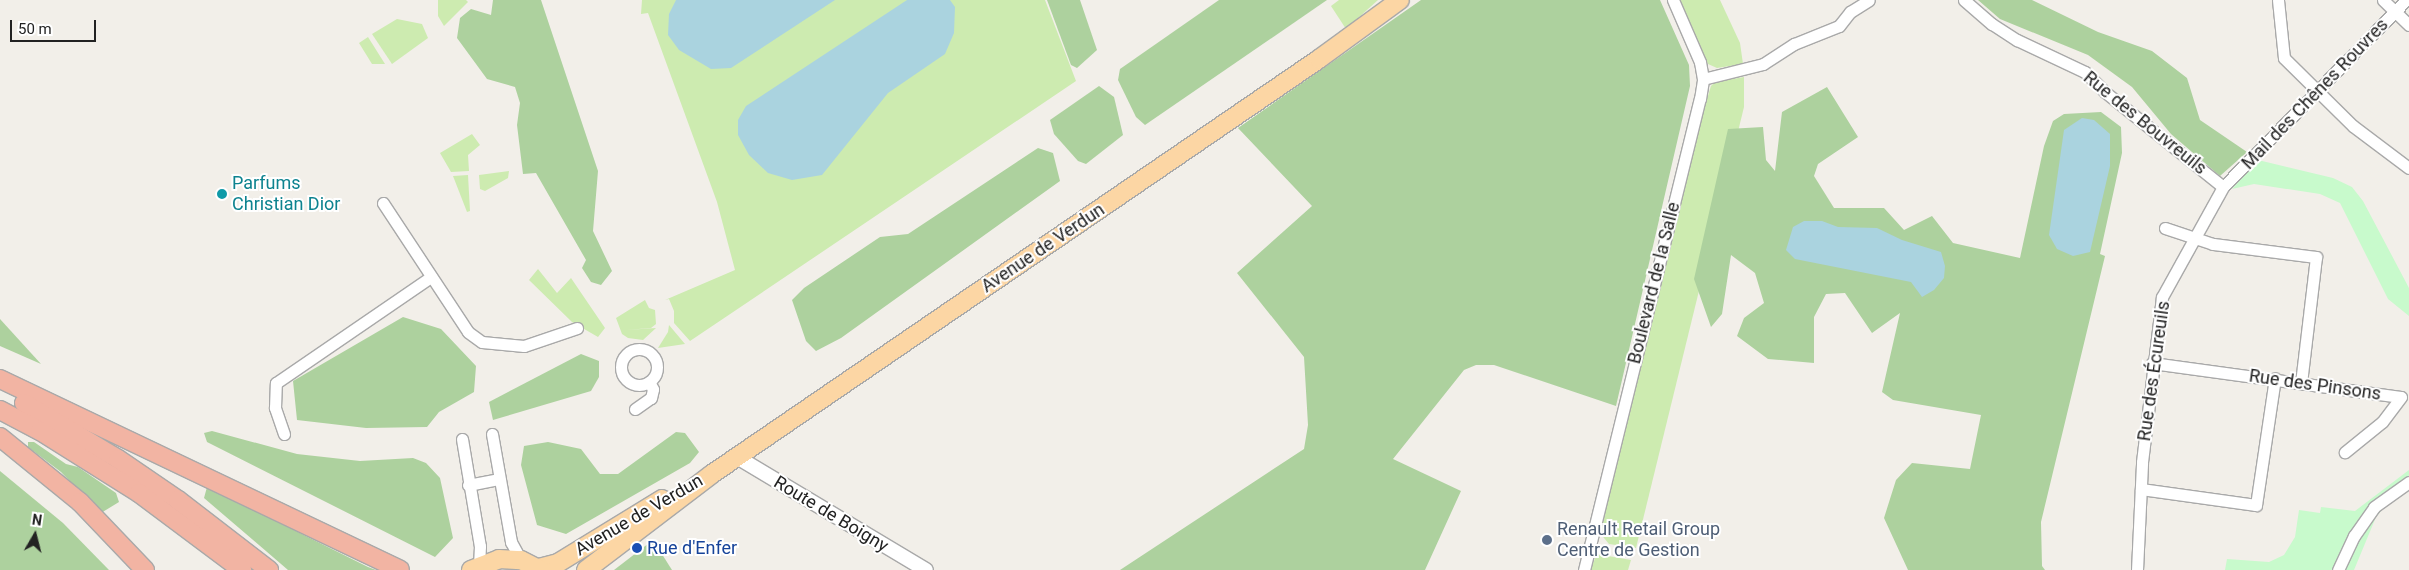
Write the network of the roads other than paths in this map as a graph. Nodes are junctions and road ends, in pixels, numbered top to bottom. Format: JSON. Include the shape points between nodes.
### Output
{"nodes":[{"id":1,"x":1392,"y":0,"type":"edge"},
{"id":2,"x":1400,"y":0,"type":"edge"},
{"id":3,"x":1673,"y":0,"type":"edge"},
{"id":4,"x":1869,"y":0,"type":"edge"},
{"id":5,"x":1964,"y":0,"type":"edge"},
{"id":6,"x":2278,"y":0,"type":"edge"},
{"id":7,"x":2383,"y":0,"type":"edge"},
{"id":8,"x":2406,"y":0,"type":"edge"},
{"id":9,"x":2395,"y":11,"type":"junction"},
{"id":10,"x":1374,"y":19,"type":"junction"},
{"id":11,"x":2409,"y":24,"type":"edge"},
{"id":12,"x":1703,"y":79,"type":"junction"},
{"id":13,"x":2318,"y":90,"type":"junction"},
{"id":14,"x":2409,"y":168,"type":"edge"},
{"id":15,"x":2223,"y":187,"type":"junction"},
{"id":16,"x":383,"y":202,"type":"dead end"},
{"id":17,"x":2165,"y":228,"type":"dead end"},
{"id":18,"x":2194,"y":237,"type":"junction"},
{"id":19,"x":431,"y":277,"type":"junction"},
{"id":20,"x":577,"y":328,"type":"dead end"},
{"id":21,"x":2152,"y":363,"type":"junction"},
{"id":22,"x":2275,"y":378,"type":"junction"},
{"id":23,"x":0,"y":379,"type":"edge"},
{"id":24,"x":649,"y":382,"type":"dead end"},
{"id":25,"x":2301,"y":382,"type":"junction"},
{"id":26,"x":0,"y":391,"type":"edge"},
{"id":27,"x":635,"y":409,"type":"dead end"},
{"id":28,"x":0,"y":410,"type":"edge"},
{"id":29,"x":284,"y":434,"type":"dead end"},
{"id":30,"x":492,"y":434,"type":"dead end"},
{"id":31,"x":0,"y":437,"type":"edge"},
{"id":32,"x":462,"y":439,"type":"dead end"},
{"id":33,"x":2345,"y":452,"type":"dead end"},
{"id":34,"x":737,"y":457,"type":"junction"},
{"id":35,"x":712,"y":474,"type":"junction"},
{"id":36,"x":499,"y":479,"type":"junction"},
{"id":37,"x":2409,"y":482,"type":"edge"},
{"id":38,"x":468,"y":485,"type":"junction"},
{"id":39,"x":2141,"y":489,"type":"junction"},
{"id":40,"x":521,"y":560,"type":"junction"},
{"id":41,"x":475,"y":567,"type":"edge"},
{"id":42,"x":540,"y":569,"type":"edge"},
{"id":43,"x":145,"y":570,"type":"edge"},
{"id":44,"x":242,"y":570,"type":"edge"},
{"id":45,"x":269,"y":570,"type":"edge"},
{"id":46,"x":400,"y":570,"type":"edge"},
{"id":47,"x":586,"y":570,"type":"edge"},
{"id":48,"x":926,"y":570,"type":"edge"},
{"id":49,"x":1584,"y":570,"type":"edge"},
{"id":50,"x":2137,"y":570,"type":"edge"},
{"id":51,"x":2338,"y":570,"type":"edge"}],
"edges":[{"from":1,"to":10,"type":"main road","name":"Avenue de Verdun"},
{"from":2,"to":10,"type":"main road","name":"Avenue de Verdun"},
{"from":3,"to":12,"type":"street","name":"Boulevard de la Salle","via":[[1693,42]]},
{"from":4,"to":12,"type":"street","via":[[1850,12],[1839,26],[1794,44],[1763,64]]},
{"from":5,"to":15,"type":"street","name":"Rue des Bouvreuils","via":[[2017,40],[2086,72],[2105,92]]},
{"from":6,"to":13,"type":"street","via":[[2284,58]]},
{"from":7,"to":9,"type":"street"},
{"from":8,"to":9,"type":"street","name":"Mail des Chênes Rouvres"},
{"from":9,"to":11,"type":"street"},
{"from":9,"to":13,"type":"street","name":"Mail des Chênes Rouvres"},
{"from":10,"to":34,"type":"main road","name":"Avenue de Verdun"},
{"from":12,"to":49,"type":"street","name":"Boulevard de la Salle"},
{"from":13,"to":14,"type":"street","via":[[2353,126]]},
{"from":13,"to":15,"type":"street","name":"Mail des Chênes Rouvres"},
{"from":15,"to":18,"type":"street","name":"Rue des Écureuils"},
{"from":16,"to":19,"type":"street"},
{"from":17,"to":18,"type":"street"},
{"from":18,"to":21,"type":"street","name":"Rue des Écureuils","via":[[2159,304]]},
{"from":18,"to":25,"type":"street","via":[[2213,244],[2316,257]]},
{"from":19,"to":20,"type":"street","via":[[468,332],[482,342],[524,346]]},
{"from":19,"to":29,"type":"street","via":[[276,383],[275,408]]},
{"from":21,"to":22,"type":"street","name":"Rue des Pinsons"},
{"from":21,"to":39,"type":"street","name":"Rue des Écureuils"},
{"from":22,"to":25,"type":"street","name":"Rue des Pinsons"},
{"from":22,"to":39,"type":"street","via":[[2256,505]]},
{"from":23,"to":46,"type":"highway"},
{"from":24,"to":27,"type":"street","via":[[653,389],[652,398]]},
{"from":25,"to":33,"type":"street","name":"Rue des Pinsons","via":[[2401,398],[2382,422]]},
{"from":26,"to":45,"type":"highway","via":[[126,464]]},
{"from":28,"to":44,"type":"highway","via":[[131,488]]},
{"from":30,"to":36,"type":"street"},
{"from":31,"to":43,"type":"highway","via":[[80,502]]},
{"from":32,"to":38,"type":"street"},
{"from":34,"to":35,"type":"main road","name":"Avenue de Verdun"},
{"from":34,"to":48,"type":"street","name":"Route de Boigny"},
{"from":35,"to":42,"type":"main road","name":"Avenue de Verdun","via":[[671,493],[558,563]]},
{"from":35,"to":47,"type":"main road","name":"Avenue de Verdun"},
{"from":36,"to":38,"type":"street"},
{"from":36,"to":40,"type":"street","via":[[511,542]]},
{"from":37,"to":51,"type":"street","via":[[2374,506],[2354,536]]},
{"from":38,"to":41,"type":"street","via":[[480,546]]},
{"from":39,"to":50,"type":"street","name":"Rue des Écureuils"},
{"from":40,"to":41,"type":"main road","via":[[499,559]]},
{"from":40,"to":42,"type":"main road"}]}
